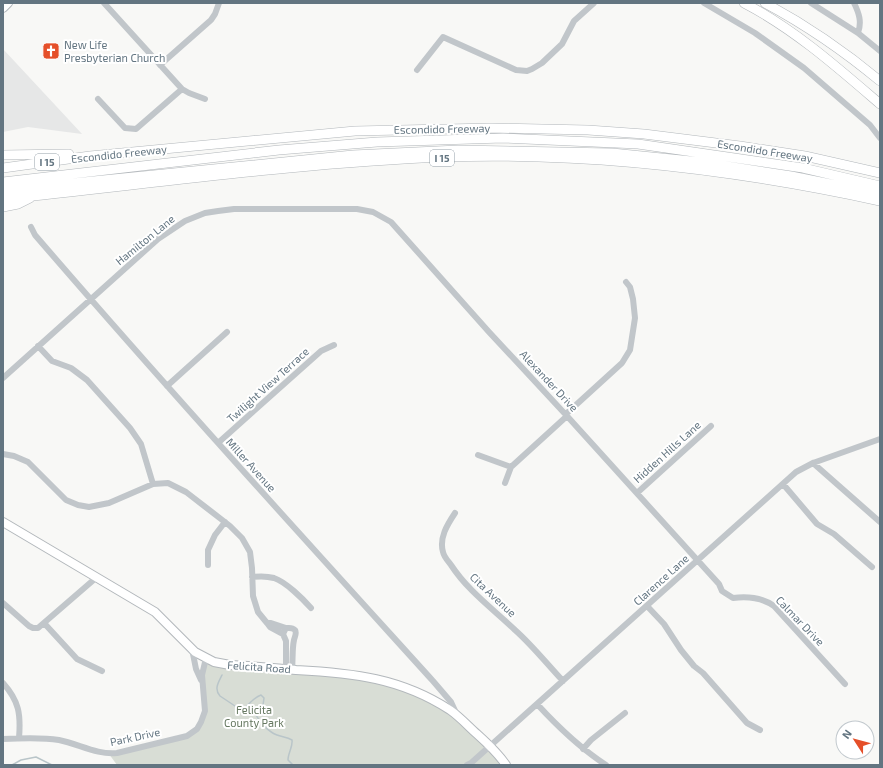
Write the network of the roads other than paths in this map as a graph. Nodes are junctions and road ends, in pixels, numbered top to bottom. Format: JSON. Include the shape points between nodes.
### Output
{"nodes":[{"id":1,"x":8,"y":3,"type":"edge"},
{"id":2,"x":104,"y":3,"type":"edge"},
{"id":3,"x":219,"y":3,"type":"edge"},
{"id":4,"x":594,"y":3,"type":"edge"},
{"id":5,"x":704,"y":3,"type":"edge"},
{"id":6,"x":744,"y":3,"type":"edge"},
{"id":7,"x":765,"y":3,"type":"edge"},
{"id":8,"x":811,"y":3,"type":"edge"},
{"id":9,"x":854,"y":3,"type":"edge"},
{"id":10,"x":3,"y":8,"type":"edge"},
{"id":11,"x":858,"y":33,"type":"junction"},
{"id":12,"x":880,"y":51,"type":"edge"},
{"id":13,"x":160,"y":66,"type":"junction"},
{"id":14,"x":417,"y":70,"type":"dead end"},
{"id":15,"x":880,"y":81,"type":"edge"},
{"id":16,"x":182,"y":89,"type":"junction"},
{"id":17,"x":98,"y":99,"type":"dead end"},
{"id":18,"x":205,"y":99,"type":"dead end"},
{"id":19,"x":880,"y":104,"type":"edge"},
{"id":20,"x":880,"y":138,"type":"edge"},
{"id":21,"x":3,"y":155,"type":"edge"},
{"id":22,"x":90,"y":156,"type":"junction"},
{"id":23,"x":3,"y":168,"type":"edge"},
{"id":24,"x":880,"y":173,"type":"edge"},
{"id":25,"x":3,"y":182,"type":"edge"},
{"id":26,"x":880,"y":186,"type":"edge"},
{"id":27,"x":3,"y":190,"type":"edge"},
{"id":28,"x":880,"y":194,"type":"edge"},
{"id":29,"x":33,"y":196,"type":"junction"},
{"id":30,"x":3,"y":199,"type":"edge"},
{"id":31,"x":880,"y":201,"type":"edge"},
{"id":32,"x":3,"y":207,"type":"edge"},
{"id":33,"x":384,"y":217,"type":"joint"},
{"id":34,"x":31,"y":227,"type":"dead end"},
{"id":35,"x":626,"y":282,"type":"dead end"},
{"id":36,"x":90,"y":300,"type":"junction"},
{"id":37,"x":227,"y":332,"type":"dead end"},
{"id":38,"x":334,"y":345,"type":"dead end"},
{"id":39,"x":38,"y":346,"type":"junction"},
{"id":40,"x":3,"y":378,"type":"edge"},
{"id":41,"x":167,"y":386,"type":"junction"},
{"id":42,"x":566,"y":415,"type":"junction"},
{"id":43,"x":710,"y":426,"type":"dead end"},
{"id":44,"x":880,"y":439,"type":"edge"},
{"id":45,"x":218,"y":443,"type":"junction"},
{"id":46,"x":3,"y":454,"type":"edge"},
{"id":47,"x":478,"y":455,"type":"dead end"},
{"id":48,"x":813,"y":464,"type":"junction"},
{"id":49,"x":511,"y":467,"type":"junction"},
{"id":50,"x":505,"y":483,"type":"dead end"},
{"id":51,"x":153,"y":484,"type":"junction"},
{"id":52,"x":783,"y":484,"type":"junction"},
{"id":53,"x":637,"y":493,"type":"junction"},
{"id":54,"x":454,"y":513,"type":"dead end"},
{"id":55,"x":3,"y":522,"type":"edge"},
{"id":56,"x":224,"y":522,"type":"junction"},
{"id":57,"x":880,"y":522,"type":"edge"},
{"id":58,"x":697,"y":561,"type":"junction"},
{"id":59,"x":208,"y":565,"type":"dead end"},
{"id":60,"x":872,"y":567,"type":"dead end"},
{"id":61,"x":97,"y":577,"type":"junction"},
{"id":62,"x":252,"y":577,"type":"junction"},
{"id":63,"x":3,"y":603,"type":"edge"},
{"id":64,"x":647,"y":606,"type":"junction"},
{"id":65,"x":311,"y":608,"type":"dead end"},
{"id":66,"x":44,"y":623,"type":"junction"},
{"id":67,"x":284,"y":631,"type":"junction"},
{"id":68,"x":192,"y":648,"type":"junction"},
{"id":69,"x":206,"y":658,"type":"junction"},
{"id":70,"x":289,"y":669,"type":"junction"},
{"id":71,"x":102,"y":671,"type":"dead end"},
{"id":72,"x":202,"y":681,"type":"junction"},
{"id":73,"x":563,"y":681,"type":"junction"},
{"id":74,"x":3,"y":683,"type":"edge"},
{"id":75,"x":845,"y":684,"type":"dead end"},
{"id":76,"x":537,"y":704,"type":"junction"},
{"id":77,"x":625,"y":713,"type":"dead end"},
{"id":78,"x":458,"y":716,"type":"junction"},
{"id":79,"x":760,"y":730,"type":"dead end"},
{"id":80,"x":19,"y":738,"type":"junction"},
{"id":81,"x":3,"y":739,"type":"edge"},
{"id":82,"x":490,"y":746,"type":"junction"},
{"id":83,"x":583,"y":749,"type":"junction"},
{"id":84,"x":469,"y":764,"type":"edge"},
{"id":85,"x":506,"y":765,"type":"edge"},
{"id":86,"x":606,"y":765,"type":"edge"}],
"edges":[{"from":1,"to":10,"type":"main road"},
{"from":2,"to":13,"type":"street"},
{"from":3,"to":13,"type":"street","via":[[211,20]]},
{"from":4,"to":14,"type":"street","via":[[574,21],[562,44],[532,69],[516,70],[444,37]]},
{"from":5,"to":20,"type":"street","via":[[756,33],[804,68],[870,125]]},
{"from":6,"to":19,"type":"highway","via":[[796,36]]},
{"from":7,"to":15,"type":"highway","via":[[839,48]]},
{"from":8,"to":11,"type":"street"},
{"from":9,"to":11,"type":"street","via":[[861,20]]},
{"from":11,"to":12,"type":"street"},
{"from":13,"to":16,"type":"street"},
{"from":16,"to":17,"type":"street","via":[[136,129],[125,128]]},
{"from":16,"to":18,"type":"street"},
{"from":21,"to":22,"type":"highway"},
{"from":22,"to":23,"type":"highway","name":"Escondido Freeway","number":"I 15"},
{"from":22,"to":24,"type":"highway","name":"Escondido Freeway","number":"I 15","via":[[355,131],[491,128],[588,130],[740,146],[805,156]]},
{"from":25,"to":26,"type":"highway","via":[[279,150],[376,142],[503,138],[638,144],[803,168]]},
{"from":27,"to":28,"type":"highway","via":[[353,155],[458,150],[612,153],[701,162],[791,176]]},
{"from":29,"to":30,"type":"highway","number":"I 15"},
{"from":29,"to":31,"type":"highway","number":"I 15","via":[[368,161],[514,157],[571,158],[672,167],[751,177]]},
{"from":29,"to":32,"type":"highway","via":[[18,204]]},
{"from":33,"to":36,"type":"street","name":"Hamilton Lane","via":[[357,209],[234,209],[205,213],[167,232]]},
{"from":33,"to":42,"type":"street","name":"Alexander Drive"},
{"from":34,"to":36,"type":"street","name":"Miller Avenue"},
{"from":35,"to":42,"type":"street","via":[[632,293],[635,318],[630,350],[622,362]]},
{"from":36,"to":39,"type":"street","name":"Hamilton Lane"},
{"from":36,"to":41,"type":"street","name":"Miller Avenue"},
{"from":37,"to":41,"type":"street"},
{"from":38,"to":45,"type":"street","name":"Twilight View Terrace","via":[[321,351]]},
{"from":39,"to":40,"type":"street","name":"Hamilton Lane"},
{"from":39,"to":51,"type":"street","via":[[52,361],[71,368],[87,380],[130,428],[141,444]]},
{"from":41,"to":45,"type":"street","name":"Miller Avenue"},
{"from":42,"to":49,"type":"street"},
{"from":42,"to":53,"type":"street","name":"Alexander Drive"},
{"from":43,"to":53,"type":"street","name":"Hidden Hills Lane"},
{"from":44,"to":48,"type":"street","name":"Clarence Lane"},
{"from":45,"to":78,"type":"street","name":"Miller Avenue","via":[[433,681],[451,702]]},
{"from":46,"to":51,"type":"street","via":[[28,462],[66,500],[78,505],[89,507],[110,503]]},
{"from":47,"to":49,"type":"street"},
{"from":48,"to":52,"type":"street","name":"Clarence Lane","via":[[796,472]]},
{"from":48,"to":57,"type":"street"},
{"from":49,"to":50,"type":"street"},
{"from":51,"to":56,"type":"street","via":[[168,484],[186,492]]},
{"from":52,"to":58,"type":"street","name":"Clarence Lane"},
{"from":52,"to":60,"type":"street","via":[[817,524],[834,534]]},
{"from":53,"to":58,"type":"street","name":"Alexander Drive"},
{"from":54,"to":73,"type":"street","name":"Cita Avenue","via":[[442,539],[445,558],[472,591],[517,630]]},
{"from":55,"to":61,"type":"main road","name":"Felicita Road"},
{"from":56,"to":59,"type":"street","via":[[208,550]]},
{"from":56,"to":62,"type":"street","via":[[242,538],[250,552]]},
{"from":58,"to":64,"type":"street","name":"Clarence Lane"},
{"from":58,"to":75,"type":"street","name":"Calmar Drive","via":[[729,597],[759,598],[774,606]]},
{"from":61,"to":66,"type":"street"},
{"from":61,"to":68,"type":"main road","name":"Felicita Road","via":[[155,612]]},
{"from":62,"to":65,"type":"street","via":[[275,578]]},
{"from":62,"to":67,"type":"street","via":[[253,596],[258,612],[267,623]]},
{"from":63,"to":66,"type":"street","via":[[33,628],[38,628]]},
{"from":64,"to":73,"type":"street","name":"Clarence Lane"},
{"from":64,"to":79,"type":"street","via":[[664,624],[694,666],[703,672],[747,723]]},
{"from":66,"to":71,"type":"street","via":[[77,659]]},
{"from":67,"to":70,"type":"street"},
{"from":67,"to":70,"type":"street","via":[[292,628],[296,635]]},
{"from":68,"to":69,"type":"main road","name":"Felicita Road"},
{"from":68,"to":72,"type":"street","name":"Park Drive"},
{"from":69,"to":70,"type":"main road","name":"Felicita Road","via":[[226,665]]},
{"from":69,"to":72,"type":"street","name":"Park Drive"},
{"from":70,"to":78,"type":"main road","name":"Felicita Road","via":[[336,672],[379,679],[416,692]]},
{"from":72,"to":80,"type":"street","name":"Park Drive","via":[[205,708],[203,718],[199,727],[187,736],[109,754],[58,740]]},
{"from":73,"to":76,"type":"street","name":"Clarence Lane"},
{"from":74,"to":80,"type":"street","via":[[12,694],[18,708]]},
{"from":76,"to":82,"type":"street","name":"Clarence Lane"},
{"from":76,"to":83,"type":"street"},
{"from":77,"to":83,"type":"street"},
{"from":78,"to":82,"type":"main road","name":"Felicita Road"},
{"from":80,"to":81,"type":"street","name":"Park Drive"},
{"from":82,"to":84,"type":"street","name":"Clarence Lane"},
{"from":82,"to":85,"type":"main road","name":"Felicita Road"},
{"from":83,"to":86,"type":"street"}]}
